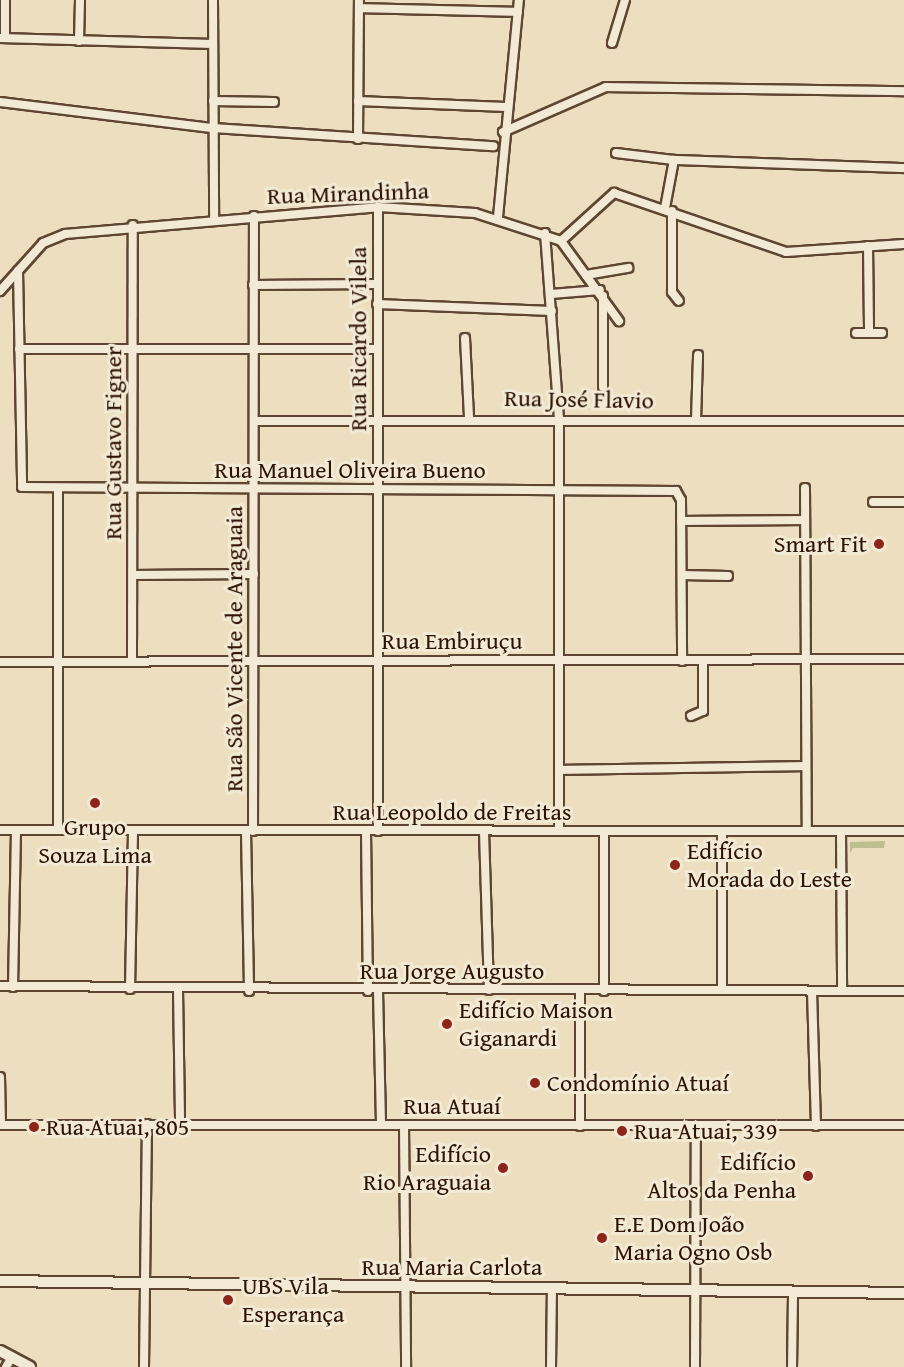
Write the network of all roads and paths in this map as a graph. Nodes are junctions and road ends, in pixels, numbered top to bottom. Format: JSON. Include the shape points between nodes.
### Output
{"nodes":[{"id":1,"x":5,"y":0,"type":"edge"},
{"id":2,"x":80,"y":0,"type":"edge"},
{"id":3,"x":213,"y":0,"type":"edge"},
{"id":4,"x":519,"y":0,"type":"edge"},
{"id":5,"x":625,"y":0,"type":"edge"},
{"id":6,"x":359,"y":4,"type":"edge"},
{"id":7,"x":518,"y":12,"type":"junction"},
{"id":8,"x":2,"y":38,"type":"edge"},
{"id":9,"x":79,"y":41,"type":"junction"},
{"id":10,"x":612,"y":43,"type":"dead end"},
{"id":11,"x":213,"y":44,"type":"junction"},
{"id":12,"x":904,"y":91,"type":"edge"},
{"id":13,"x":213,"y":101,"type":"junction"},
{"id":14,"x":358,"y":101,"type":"junction"},
{"id":15,"x":0,"y":102,"type":"edge"},
{"id":16,"x":274,"y":102,"type":"dead end"},
{"id":17,"x":506,"y":107,"type":"junction"},
{"id":18,"x":213,"y":128,"type":"junction"},
{"id":19,"x":503,"y":132,"type":"junction"},
{"id":20,"x":358,"y":139,"type":"junction"},
{"id":21,"x":493,"y":146,"type":"dead end"},
{"id":22,"x":616,"y":153,"type":"dead end"},
{"id":23,"x":674,"y":160,"type":"junction"},
{"id":24,"x":904,"y":168,"type":"edge"},
{"id":25,"x":378,"y":207,"type":"junction"},
{"id":26,"x":668,"y":209,"type":"junction"},
{"id":27,"x":254,"y":216,"type":"junction"},
{"id":28,"x":498,"y":217,"type":"junction"},
{"id":29,"x":214,"y":219,"type":"junction"},
{"id":30,"x":133,"y":225,"type":"junction"},
{"id":31,"x":545,"y":233,"type":"junction"},
{"id":32,"x":561,"y":241,"type":"junction"},
{"id":33,"x":904,"y":244,"type":"edge"},
{"id":34,"x":868,"y":246,"type":"junction"},
{"id":35,"x":628,"y":268,"type":"dead end"},
{"id":36,"x":18,"y":271,"type":"junction"},
{"id":37,"x":586,"y":275,"type":"junction"},
{"id":38,"x":377,"y":284,"type":"junction"},
{"id":39,"x":253,"y":285,"type":"junction"},
{"id":40,"x":0,"y":291,"type":"edge"},
{"id":41,"x":601,"y":292,"type":"junction"},
{"id":42,"x":551,"y":294,"type":"junction"},
{"id":43,"x":679,"y":301,"type":"dead end"},
{"id":44,"x":377,"y":304,"type":"junction"},
{"id":45,"x":552,"y":311,"type":"junction"},
{"id":46,"x":619,"y":321,"type":"dead end"},
{"id":47,"x":856,"y":333,"type":"dead end"},
{"id":48,"x":869,"y":333,"type":"junction"},
{"id":49,"x":882,"y":333,"type":"dead end"},
{"id":50,"x":465,"y":338,"type":"dead end"},
{"id":51,"x":19,"y":349,"type":"junction"},
{"id":52,"x":253,"y":349,"type":"junction"},
{"id":53,"x":376,"y":349,"type":"junction"},
{"id":54,"x":133,"y":350,"type":"junction"},
{"id":55,"x":698,"y":355,"type":"dead end"},
{"id":56,"x":603,"y":387,"type":"dead end"},
{"id":57,"x":376,"y":417,"type":"junction"},
{"id":58,"x":469,"y":417,"type":"junction"},
{"id":59,"x":559,"y":419,"type":"junction"},
{"id":60,"x":696,"y":420,"type":"junction"},
{"id":61,"x":254,"y":421,"type":"junction"},
{"id":62,"x":904,"y":421,"type":"edge"},
{"id":63,"x":805,"y":488,"type":"dead end"},
{"id":64,"x":58,"y":490,"type":"junction"},
{"id":65,"x":132,"y":490,"type":"junction"},
{"id":66,"x":254,"y":490,"type":"junction"},
{"id":67,"x":377,"y":490,"type":"junction"},
{"id":68,"x":560,"y":490,"type":"junction"},
{"id":69,"x":873,"y":502,"type":"dead end"},
{"id":70,"x":904,"y":502,"type":"edge"},
{"id":71,"x":805,"y":520,"type":"junction"},
{"id":72,"x":681,"y":521,"type":"junction"},
{"id":73,"x":254,"y":574,"type":"junction"},
{"id":74,"x":133,"y":575,"type":"junction"},
{"id":75,"x":682,"y":575,"type":"junction"},
{"id":76,"x":728,"y":576,"type":"dead end"},
{"id":77,"x":254,"y":660,"type":"junction"},
{"id":78,"x":379,"y":660,"type":"junction"},
{"id":79,"x":806,"y":660,"type":"junction"},
{"id":80,"x":904,"y":660,"type":"edge"},
{"id":81,"x":60,"y":661,"type":"junction"},
{"id":82,"x":132,"y":661,"type":"junction"},
{"id":83,"x":560,"y":661,"type":"junction"},
{"id":84,"x":682,"y":661,"type":"junction"},
{"id":85,"x":703,"y":661,"type":"junction"},
{"id":86,"x":0,"y":662,"type":"edge"},
{"id":87,"x":691,"y":716,"type":"dead end"},
{"id":88,"x":806,"y":766,"type":"junction"},
{"id":89,"x":559,"y":770,"type":"junction"},
{"id":90,"x":0,"y":830,"type":"edge"},
{"id":91,"x":16,"y":830,"type":"junction"},
{"id":92,"x":58,"y":830,"type":"junction"},
{"id":93,"x":133,"y":830,"type":"junction"},
{"id":94,"x":249,"y":831,"type":"junction"},
{"id":95,"x":366,"y":831,"type":"junction"},
{"id":96,"x":378,"y":831,"type":"junction"},
{"id":97,"x":484,"y":831,"type":"junction"},
{"id":98,"x":559,"y":831,"type":"junction"},
{"id":99,"x":604,"y":831,"type":"junction"},
{"id":100,"x":722,"y":831,"type":"junction"},
{"id":101,"x":807,"y":831,"type":"junction"},
{"id":102,"x":841,"y":831,"type":"junction"},
{"id":103,"x":904,"y":831,"type":"edge"},
{"id":104,"x":0,"y":986,"type":"edge"},
{"id":105,"x":13,"y":987,"type":"junction"},
{"id":106,"x":130,"y":989,"type":"junction"},
{"id":107,"x":178,"y":990,"type":"junction"},
{"id":108,"x":489,"y":990,"type":"junction"},
{"id":109,"x":722,"y":990,"type":"junction"},
{"id":110,"x":249,"y":991,"type":"junction"},
{"id":111,"x":368,"y":991,"type":"junction"},
{"id":112,"x":378,"y":991,"type":"junction"},
{"id":113,"x":579,"y":991,"type":"junction"},
{"id":114,"x":604,"y":991,"type":"junction"},
{"id":115,"x":812,"y":991,"type":"junction"},
{"id":116,"x":842,"y":991,"type":"junction"},
{"id":117,"x":904,"y":991,"type":"edge"},
{"id":118,"x":0,"y":1077,"type":"edge"},
{"id":119,"x":147,"y":1124,"type":"junction"},
{"id":120,"x":180,"y":1124,"type":"junction"},
{"id":121,"x":1,"y":1125,"type":"edge"},
{"id":122,"x":381,"y":1125,"type":"junction"},
{"id":123,"x":404,"y":1125,"type":"junction"},
{"id":124,"x":696,"y":1125,"type":"junction"},
{"id":125,"x":904,"y":1125,"type":"edge"},
{"id":126,"x":580,"y":1126,"type":"junction"},
{"id":127,"x":816,"y":1126,"type":"junction"},
{"id":128,"x":0,"y":1281,"type":"edge"},
{"id":129,"x":146,"y":1284,"type":"junction"},
{"id":130,"x":405,"y":1289,"type":"junction"},
{"id":131,"x":552,"y":1289,"type":"junction"},
{"id":132,"x":695,"y":1292,"type":"junction"},
{"id":133,"x":793,"y":1292,"type":"junction"},
{"id":134,"x":904,"y":1293,"type":"edge"},
{"id":135,"x":0,"y":1351,"type":"edge"},
{"id":136,"x":9,"y":1362,"type":"edge"},
{"id":137,"x":30,"y":1367,"type":"edge"},
{"id":138,"x":144,"y":1367,"type":"edge"},
{"id":139,"x":406,"y":1367,"type":"edge"},
{"id":140,"x":551,"y":1367,"type":"edge"},
{"id":141,"x":695,"y":1367,"type":"edge"},
{"id":142,"x":792,"y":1367,"type":"edge"}],
"edges":[{"from":1,"to":8,"type":"street"},
{"from":2,"to":9,"type":"street"},
{"from":3,"to":11,"type":"street"},
{"from":4,"to":7,"type":"street"},
{"from":5,"to":10,"type":"street"},
{"from":6,"to":7,"type":"street"},
{"from":6,"to":14,"type":"street"},
{"from":7,"to":17,"type":"street"},
{"from":8,"to":9,"type":"street"},
{"from":9,"to":11,"type":"street"},
{"from":11,"to":13,"type":"street"},
{"from":12,"to":19,"type":"street","via":[[622,85],[592,91]]},
{"from":13,"to":16,"type":"street"},
{"from":13,"to":18,"type":"street"},
{"from":14,"to":17,"type":"street"},
{"from":14,"to":20,"type":"street"},
{"from":15,"to":18,"type":"street"},
{"from":17,"to":19,"type":"street"},
{"from":18,"to":20,"type":"street"},
{"from":18,"to":29,"type":"street"},
{"from":19,"to":28,"type":"street"},
{"from":20,"to":21,"type":"street"},
{"from":22,"to":23,"type":"street"},
{"from":23,"to":24,"type":"street"},
{"from":23,"to":26,"type":"street"},
{"from":25,"to":27,"type":"street","name":"Rua Mirandinha"},
{"from":25,"to":28,"type":"street","name":"Rua Mirandinha"},
{"from":25,"to":38,"type":"street","name":"Rua Ricardo Vilela"},
{"from":26,"to":32,"type":"street","via":[[614,194]]},
{"from":26,"to":34,"type":"street","via":[[786,252],[822,254]]},
{"from":26,"to":43,"type":"street","via":[[672,296]]},
{"from":27,"to":29,"type":"street","name":"Rua Mirandinha"},
{"from":27,"to":39,"type":"street","name":"Rua São Vicente de Araguaia"},
{"from":28,"to":31,"type":"street","name":"Rua Mirandinha"},
{"from":29,"to":30,"type":"street","name":"Rua Mirandinha"},
{"from":30,"to":36,"type":"street","name":"Rua Mirandinha","via":[[50,239]]},
{"from":30,"to":54,"type":"street","name":"Rua Gustavo Figner"},
{"from":31,"to":32,"type":"street","name":"Rua Mirandinha"},
{"from":31,"to":42,"type":"street"},
{"from":32,"to":37,"type":"street"},
{"from":33,"to":34,"type":"street"},
{"from":34,"to":48,"type":"street"},
{"from":35,"to":37,"type":"street"},
{"from":36,"to":40,"type":"street","name":"Rua Mirandinha"},
{"from":36,"to":51,"type":"street"},
{"from":37,"to":41,"type":"street"},
{"from":38,"to":39,"type":"street"},
{"from":38,"to":44,"type":"street","name":"Rua Ricardo Vilela"},
{"from":39,"to":52,"type":"street","name":"Rua São Vicente de Araguaia"},
{"from":41,"to":42,"type":"street"},
{"from":41,"to":46,"type":"street"},
{"from":41,"to":56,"type":"street"},
{"from":42,"to":45,"type":"street"},
{"from":44,"to":45,"type":"street"},
{"from":44,"to":53,"type":"street","name":"Rua Ricardo Vilela"},
{"from":45,"to":59,"type":"street"},
{"from":47,"to":48,"type":"street"},
{"from":48,"to":49,"type":"street"},
{"from":50,"to":58,"type":"street"},
{"from":51,"to":54,"type":"street"},
{"from":51,"to":64,"type":"street","name":"Rua Manuel Oliveira Bueno","via":[[22,487]]},
{"from":52,"to":53,"type":"street"},
{"from":52,"to":54,"type":"street"},
{"from":52,"to":61,"type":"street","name":"Rua São Vicente de Araguaia"},
{"from":53,"to":57,"type":"street","name":"Rua Ricardo Vilela"},
{"from":54,"to":65,"type":"street","name":"Rua Gustavo Figner"},
{"from":55,"to":60,"type":"street"},
{"from":57,"to":58,"type":"street","name":"Rua José Flavio"},
{"from":57,"to":61,"type":"street","name":"Rua José Flavio"},
{"from":57,"to":67,"type":"street","name":"Rua Ricardo Vilela"},
{"from":58,"to":59,"type":"street","name":"Rua José Flavio"},
{"from":59,"to":60,"type":"street","name":"Rua José Flavio"},
{"from":59,"to":68,"type":"street"},
{"from":60,"to":62,"type":"street","name":"Rua José Flavio"},
{"from":61,"to":66,"type":"street","name":"Rua São Vicente de Araguaia"},
{"from":63,"to":71,"type":"street"},
{"from":64,"to":65,"type":"street","name":"Rua Manuel Oliveira Bueno"},
{"from":64,"to":81,"type":"street"},
{"from":65,"to":66,"type":"street","name":"Rua Manuel Oliveira Bueno"},
{"from":65,"to":74,"type":"street","name":"Rua Gustavo Figner"},
{"from":66,"to":67,"type":"street","name":"Rua Manuel Oliveira Bueno"},
{"from":66,"to":73,"type":"street","name":"Rua São Vicente de Araguaia"},
{"from":67,"to":68,"type":"street","name":"Rua Manuel Oliveira Bueno"},
{"from":67,"to":78,"type":"street","name":"Rua Ricardo Vilela"},
{"from":68,"to":72,"type":"street","name":"Rua Manuel Oliveira Bueno","via":[[678,492]]},
{"from":68,"to":83,"type":"street"},
{"from":69,"to":70,"type":"street"},
{"from":71,"to":72,"type":"street"},
{"from":71,"to":79,"type":"street"},
{"from":72,"to":75,"type":"street"},
{"from":73,"to":74,"type":"street"},
{"from":73,"to":77,"type":"street","name":"Rua São Vicente de Araguaia"},
{"from":74,"to":82,"type":"street","name":"Rua Gustavo Figner"},
{"from":75,"to":76,"type":"street"},
{"from":75,"to":84,"type":"street"},
{"from":77,"to":78,"type":"street","name":"Rua Embiruçu"},
{"from":77,"to":82,"type":"street","name":"Rua Embiruçu"},
{"from":77,"to":94,"type":"street","name":"Rua São Vicente de Araguaia"},
{"from":78,"to":83,"type":"street","name":"Rua Embiruçu"},
{"from":78,"to":96,"type":"street","name":"Rua Ricardo Vilela"},
{"from":79,"to":80,"type":"street","name":"Rua Embiruçu"},
{"from":79,"to":85,"type":"street","name":"Rua Embiruçu"},
{"from":79,"to":88,"type":"street"},
{"from":81,"to":82,"type":"street","name":"Rua Embiruçu"},
{"from":81,"to":86,"type":"street","name":"Rua Embiruçu"},
{"from":81,"to":92,"type":"street"},
{"from":83,"to":84,"type":"street","name":"Rua Embiruçu"},
{"from":83,"to":89,"type":"street"},
{"from":84,"to":85,"type":"street","name":"Rua Embiruçu"},
{"from":85,"to":87,"type":"street","via":[[702,711]]},
{"from":88,"to":89,"type":"street"},
{"from":88,"to":101,"type":"street"},
{"from":89,"to":98,"type":"street"},
{"from":90,"to":91,"type":"street","name":"Rua Leopoldo de Freitas"},
{"from":91,"to":92,"type":"street","name":"Rua Leopoldo de Freitas"},
{"from":91,"to":105,"type":"street"},
{"from":92,"to":93,"type":"street","name":"Rua Leopoldo de Freitas"},
{"from":93,"to":94,"type":"street","name":"Rua Leopoldo de Freitas"},
{"from":93,"to":106,"type":"street"},
{"from":94,"to":95,"type":"street","name":"Rua Leopoldo de Freitas"},
{"from":94,"to":110,"type":"street","name":"Rua São Vicente de Araguaia"},
{"from":95,"to":96,"type":"street","name":"Rua Leopoldo de Freitas"},
{"from":95,"to":111,"type":"street"},
{"from":96,"to":97,"type":"street","name":"Rua Leopoldo de Freitas"},
{"from":97,"to":98,"type":"street","name":"Rua Leopoldo de Freitas"},
{"from":97,"to":108,"type":"street"},
{"from":98,"to":99,"type":"street","name":"Rua Leopoldo de Freitas"},
{"from":99,"to":100,"type":"street","name":"Rua Leopoldo de Freitas"},
{"from":99,"to":114,"type":"street"},
{"from":100,"to":101,"type":"street","name":"Rua Leopoldo de Freitas"},
{"from":100,"to":109,"type":"street"},
{"from":101,"to":102,"type":"street","name":"Rua Leopoldo de Freitas"},
{"from":102,"to":103,"type":"street","name":"Rua Leopoldo de Freitas"},
{"from":102,"to":116,"type":"street"},
{"from":104,"to":105,"type":"street","name":"Rua Jorge Augusto"},
{"from":105,"to":106,"type":"street","name":"Rua Jorge Augusto"},
{"from":106,"to":107,"type":"street","name":"Rua Jorge Augusto"},
{"from":107,"to":110,"type":"street","name":"Rua Jorge Augusto"},
{"from":107,"to":120,"type":"street"},
{"from":108,"to":112,"type":"street","name":"Rua Jorge Augusto"},
{"from":108,"to":113,"type":"street","name":"Rua Jorge Augusto"},
{"from":109,"to":114,"type":"street","name":"Rua Jorge Augusto"},
{"from":109,"to":115,"type":"street","name":"Rua Jorge Augusto"},
{"from":110,"to":111,"type":"street","name":"Rua Jorge Augusto"},
{"from":111,"to":112,"type":"street","name":"Rua Jorge Augusto"},
{"from":112,"to":122,"type":"street"},
{"from":113,"to":114,"type":"street","name":"Rua Jorge Augusto"},
{"from":113,"to":126,"type":"street"},
{"from":115,"to":116,"type":"street","name":"Rua Jorge Augusto"},
{"from":115,"to":127,"type":"street"},
{"from":116,"to":117,"type":"street","name":"Rua Jorge Augusto"},
{"from":118,"to":121,"type":"street"},
{"from":119,"to":120,"type":"street","name":"Rua Atuaí"},
{"from":119,"to":121,"type":"street","name":"Rua Atuaí"},
{"from":119,"to":129,"type":"street"},
{"from":120,"to":122,"type":"street","name":"Rua Atuaí"},
{"from":122,"to":123,"type":"street","name":"Rua Atuaí"},
{"from":123,"to":126,"type":"street","name":"Rua Atuaí"},
{"from":123,"to":130,"type":"street"},
{"from":124,"to":126,"type":"street","name":"Rua Atuaí"},
{"from":124,"to":127,"type":"street","name":"Rua Atuaí"},
{"from":124,"to":132,"type":"street"},
{"from":125,"to":127,"type":"street","name":"Rua Atuaí"},
{"from":128,"to":129,"type":"street","name":"Rua Maria Carlota"},
{"from":129,"to":130,"type":"street","name":"Rua Maria Carlota"},
{"from":129,"to":138,"type":"street"},
{"from":130,"to":131,"type":"street","name":"Rua Maria Carlota"},
{"from":130,"to":139,"type":"street"},
{"from":131,"to":132,"type":"street","name":"Rua Maria Carlota"},
{"from":131,"to":140,"type":"street"},
{"from":132,"to":133,"type":"street","name":"Rua Maria Carlota"},
{"from":132,"to":141,"type":"street"},
{"from":133,"to":134,"type":"street","name":"Rua Maria Carlota"},
{"from":133,"to":142,"type":"street"},
{"from":135,"to":136,"type":"street"},
{"from":136,"to":137,"type":"street"}]}
